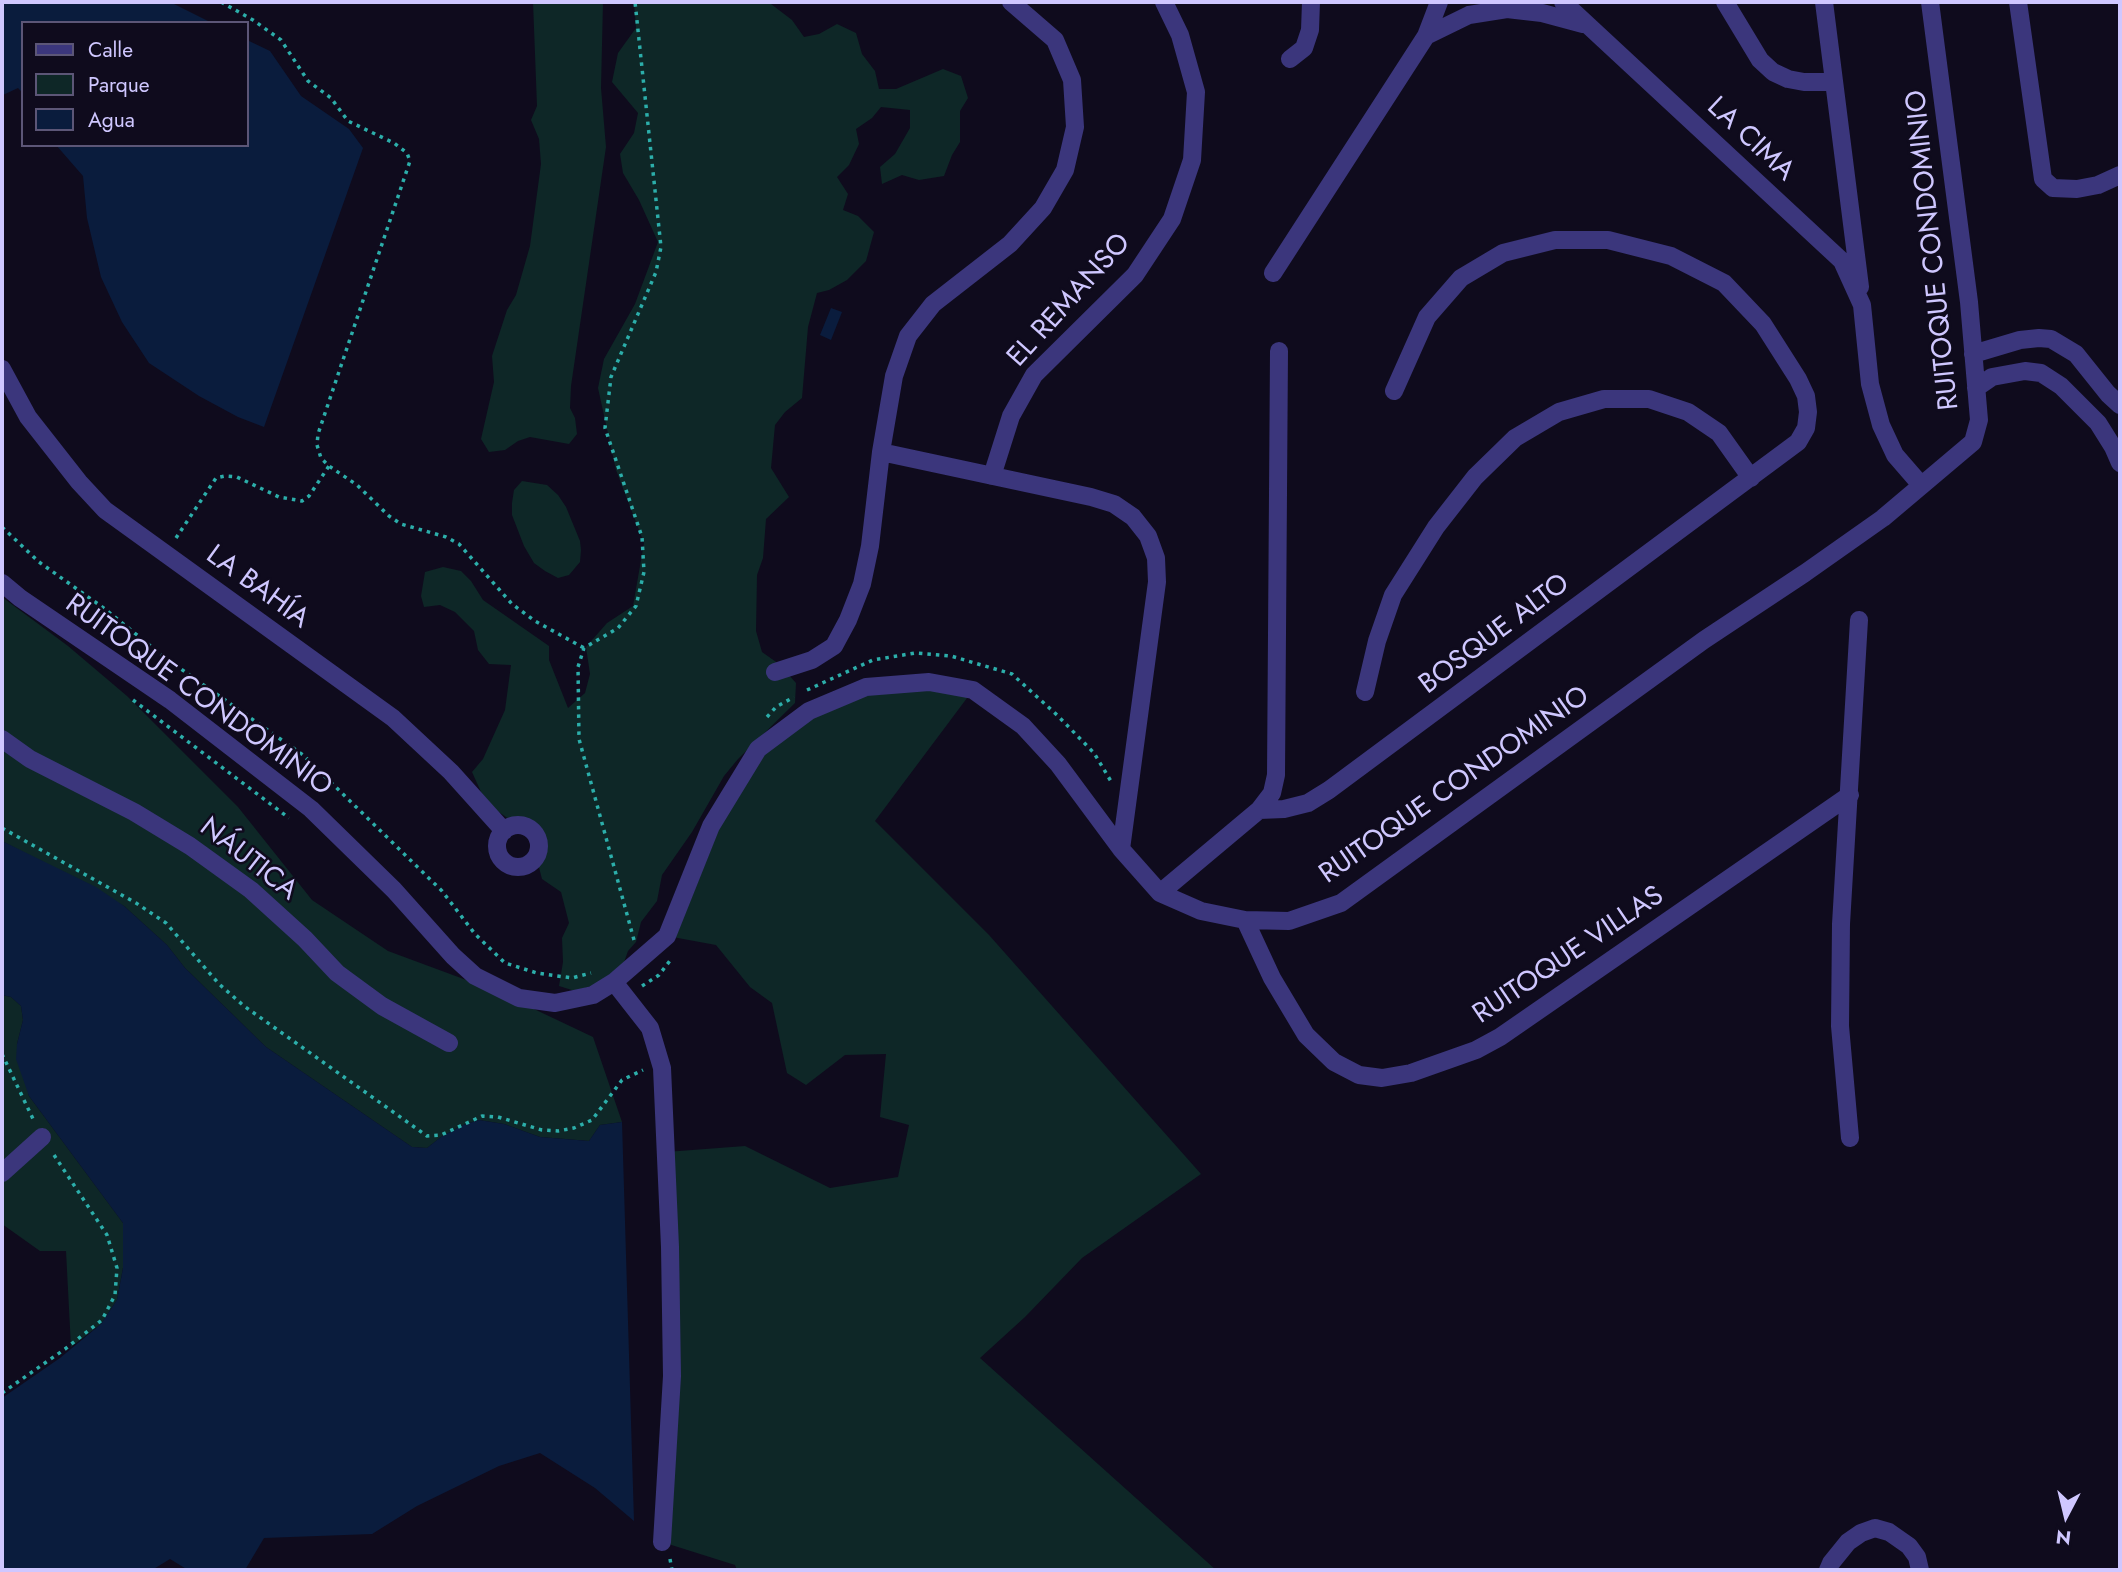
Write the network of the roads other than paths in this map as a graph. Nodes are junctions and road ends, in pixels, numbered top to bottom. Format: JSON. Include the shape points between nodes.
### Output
{"nodes":[{"id":1,"x":1011,"y":2,"type":"edge"},
{"id":2,"x":1164,"y":2,"type":"edge"},
{"id":3,"x":1311,"y":2,"type":"edge"},
{"id":4,"x":1439,"y":2,"type":"edge"},
{"id":5,"x":1563,"y":2,"type":"edge"},
{"id":6,"x":1726,"y":2,"type":"edge"},
{"id":7,"x":1824,"y":2,"type":"edge"},
{"id":8,"x":1930,"y":2,"type":"edge"},
{"id":9,"x":2018,"y":2,"type":"edge"},
{"id":10,"x":1587,"y":26,"type":"junction"},
{"id":11,"x":1426,"y":36,"type":"junction"},
{"id":12,"x":1290,"y":59,"type":"dead end"},
{"id":13,"x":1833,"y":82,"type":"junction"},
{"id":14,"x":2120,"y":175,"type":"edge"},
{"id":15,"x":1273,"y":274,"type":"dead end"},
{"id":16,"x":1862,"y":304,"type":"junction"},
{"id":17,"x":2021,"y":340,"type":"junction"},
{"id":18,"x":1279,"y":351,"type":"dead end"},
{"id":19,"x":1973,"y":354,"type":"junction"},
{"id":20,"x":2,"y":369,"type":"edge"},
{"id":21,"x":2012,"y":373,"type":"junction"},
{"id":22,"x":1976,"y":388,"type":"junction"},
{"id":23,"x":1394,"y":391,"type":"dead end"},
{"id":24,"x":2120,"y":405,"type":"edge"},
{"id":25,"x":881,"y":453,"type":"junction"},
{"id":26,"x":2120,"y":463,"type":"edge"},
{"id":27,"x":992,"y":476,"type":"junction"},
{"id":28,"x":1751,"y":478,"type":"junction"},
{"id":29,"x":1921,"y":485,"type":"junction"},
{"id":30,"x":2,"y":583,"type":"edge"},
{"id":31,"x":1859,"y":620,"type":"dead end"},
{"id":32,"x":775,"y":672,"type":"dead end"},
{"id":33,"x":1365,"y":692,"type":"dead end"},
{"id":34,"x":2,"y":739,"type":"edge"},
{"id":35,"x":1850,"y":795,"type":"junction"},
{"id":36,"x":1259,"y":810,"type":"junction"},
{"id":37,"x":504,"y":831,"type":"dead end"},
{"id":38,"x":1121,"y":849,"type":"junction"},
{"id":39,"x":1160,"y":893,"type":"junction"},
{"id":40,"x":1245,"y":920,"type":"junction"},
{"id":41,"x":614,"y":982,"type":"junction"},
{"id":42,"x":449,"y":1043,"type":"dead end"},
{"id":43,"x":42,"y":1137,"type":"road end"},
{"id":44,"x":1850,"y":1138,"type":"dead end"},
{"id":45,"x":2,"y":1174,"type":"edge"},
{"id":46,"x":662,"y":1542,"type":"dead end"},
{"id":47,"x":1828,"y":1570,"type":"edge"},
{"id":48,"x":1920,"y":1570,"type":"edge"}],
"edges":[{"from":1,"to":25,"type":"street","via":[[1055,40],[1072,80],[1075,127],[1065,170],[1043,208],[1010,244],[933,304],[908,336],[894,376]]},
{"from":2,"to":27,"type":"street","name":"EL REMANSO","via":[[1181,34],[1196,92],[1192,160],[1172,219],[1135,275],[1034,375],[1012,416]]},
{"from":3,"to":12,"type":"street","via":[[1304,48]]},
{"from":4,"to":11,"type":"street"},
{"from":5,"to":10,"type":"street","name":"LA CIMA"},
{"from":6,"to":13,"type":"street","via":[[1760,60],[1773,72],[1804,82]]},
{"from":7,"to":13,"type":"street","name":"LA CIMA"},
{"from":8,"to":19,"type":"street","name":"RUITOQUE CONDOMINIO"},
{"from":9,"to":14,"type":"street","via":[[2043,179],[2053,188],[2077,190]]},
{"from":10,"to":11,"type":"street","name":"LA CIMA","via":[[1507,9],[1469,15]]},
{"from":10,"to":16,"type":"street","name":"LA CIMA","via":[[1842,261]]},
{"from":11,"to":15,"type":"street"},
{"from":13,"to":16,"type":"street","name":"LA CIMA"},
{"from":16,"to":29,"type":"street","name":"LA CIMA","via":[[1870,384],[1881,425],[1895,455]]},
{"from":17,"to":19,"type":"street"},
{"from":17,"to":21,"type":"street"},
{"from":17,"to":24,"type":"street","via":[[2039,338],[2065,346]]},
{"from":18,"to":36,"type":"street","via":[[1276,775],[1272,793]]},
{"from":19,"to":22,"type":"street","name":"RUITOQUE CONDOMINIO"},
{"from":20,"to":37,"type":"street","name":"LA BAHÍA","via":[[28,418],[105,510],[393,718],[451,772]]},
{"from":21,"to":22,"type":"street","via":[[1992,377]]},
{"from":21,"to":26,"type":"street","via":[[2041,373],[2061,386],[2098,423]]},
{"from":22,"to":29,"type":"street","name":"RUITOQUE CONDOMINIO","via":[[1979,420],[1973,442]]},
{"from":23,"to":28,"type":"street","name":"BOSQUE ALTO","via":[[1427,317],[1461,278],[1503,253],[1555,240],[1608,240],[1671,256],[1724,283],[1763,324],[1798,379],[1806,396],[1806,428],[1798,442]]},
{"from":25,"to":27,"type":"street"},
{"from":25,"to":32,"type":"street","via":[[870,546],[848,620],[834,646],[812,660]]},
{"from":27,"to":38,"type":"street","via":[[1114,503],[1148,536],[1156,558],[1157,582]]},
{"from":28,"to":33,"type":"street","via":[[1719,433],[1688,412],[1649,399],[1604,399],[1559,412],[1515,438],[1475,477],[1436,527],[1393,595]]},
{"from":28,"to":36,"type":"street","name":"BOSQUE ALTO","via":[[1329,790],[1308,803]]},
{"from":29,"to":40,"type":"street","name":"RUITOQUE CONDOMINIO","via":[[1816,565],[1704,640],[1341,903],[1289,921]]},
{"from":30,"to":41,"type":"street","name":"RUITOQUE CONDOMINIO","via":[[170,700],[311,809],[475,976],[519,998],[555,1003],[593,995]]},
{"from":31,"to":35,"type":"street"},
{"from":34,"to":42,"type":"street","name":"NÁUTICA","via":[[30,759],[134,811],[190,846],[251,890],[337,973],[382,1006]]},
{"from":35,"to":40,"type":"street","name":"RUITOQUE VILLAS","via":[[1500,1037],[1411,1073],[1382,1078],[1359,1075],[1334,1062],[1306,1035]]},
{"from":35,"to":44,"type":"street","via":[[1840,1026]]},
{"from":36,"to":39,"type":"street"},
{"from":38,"to":39,"type":"street","name":"RUITOQUE CONDOMINIO"},
{"from":38,"to":41,"type":"street","name":"RUITOQUE CONDOMINIO","via":[[1058,764],[1023,726],[973,690],[929,682],[866,687],[809,711],[758,750],[711,826],[667,936]]},
{"from":39,"to":40,"type":"street","name":"RUITOQUE CONDOMINIO","via":[[1201,911]]},
{"from":41,"to":46,"type":"street","via":[[650,1028],[662,1068],[672,1376]]},
{"from":43,"to":45,"type":"street"},
{"from":47,"to":48,"type":"street","via":[[1848,1542],[1875,1528],[1909,1546]]}]}
